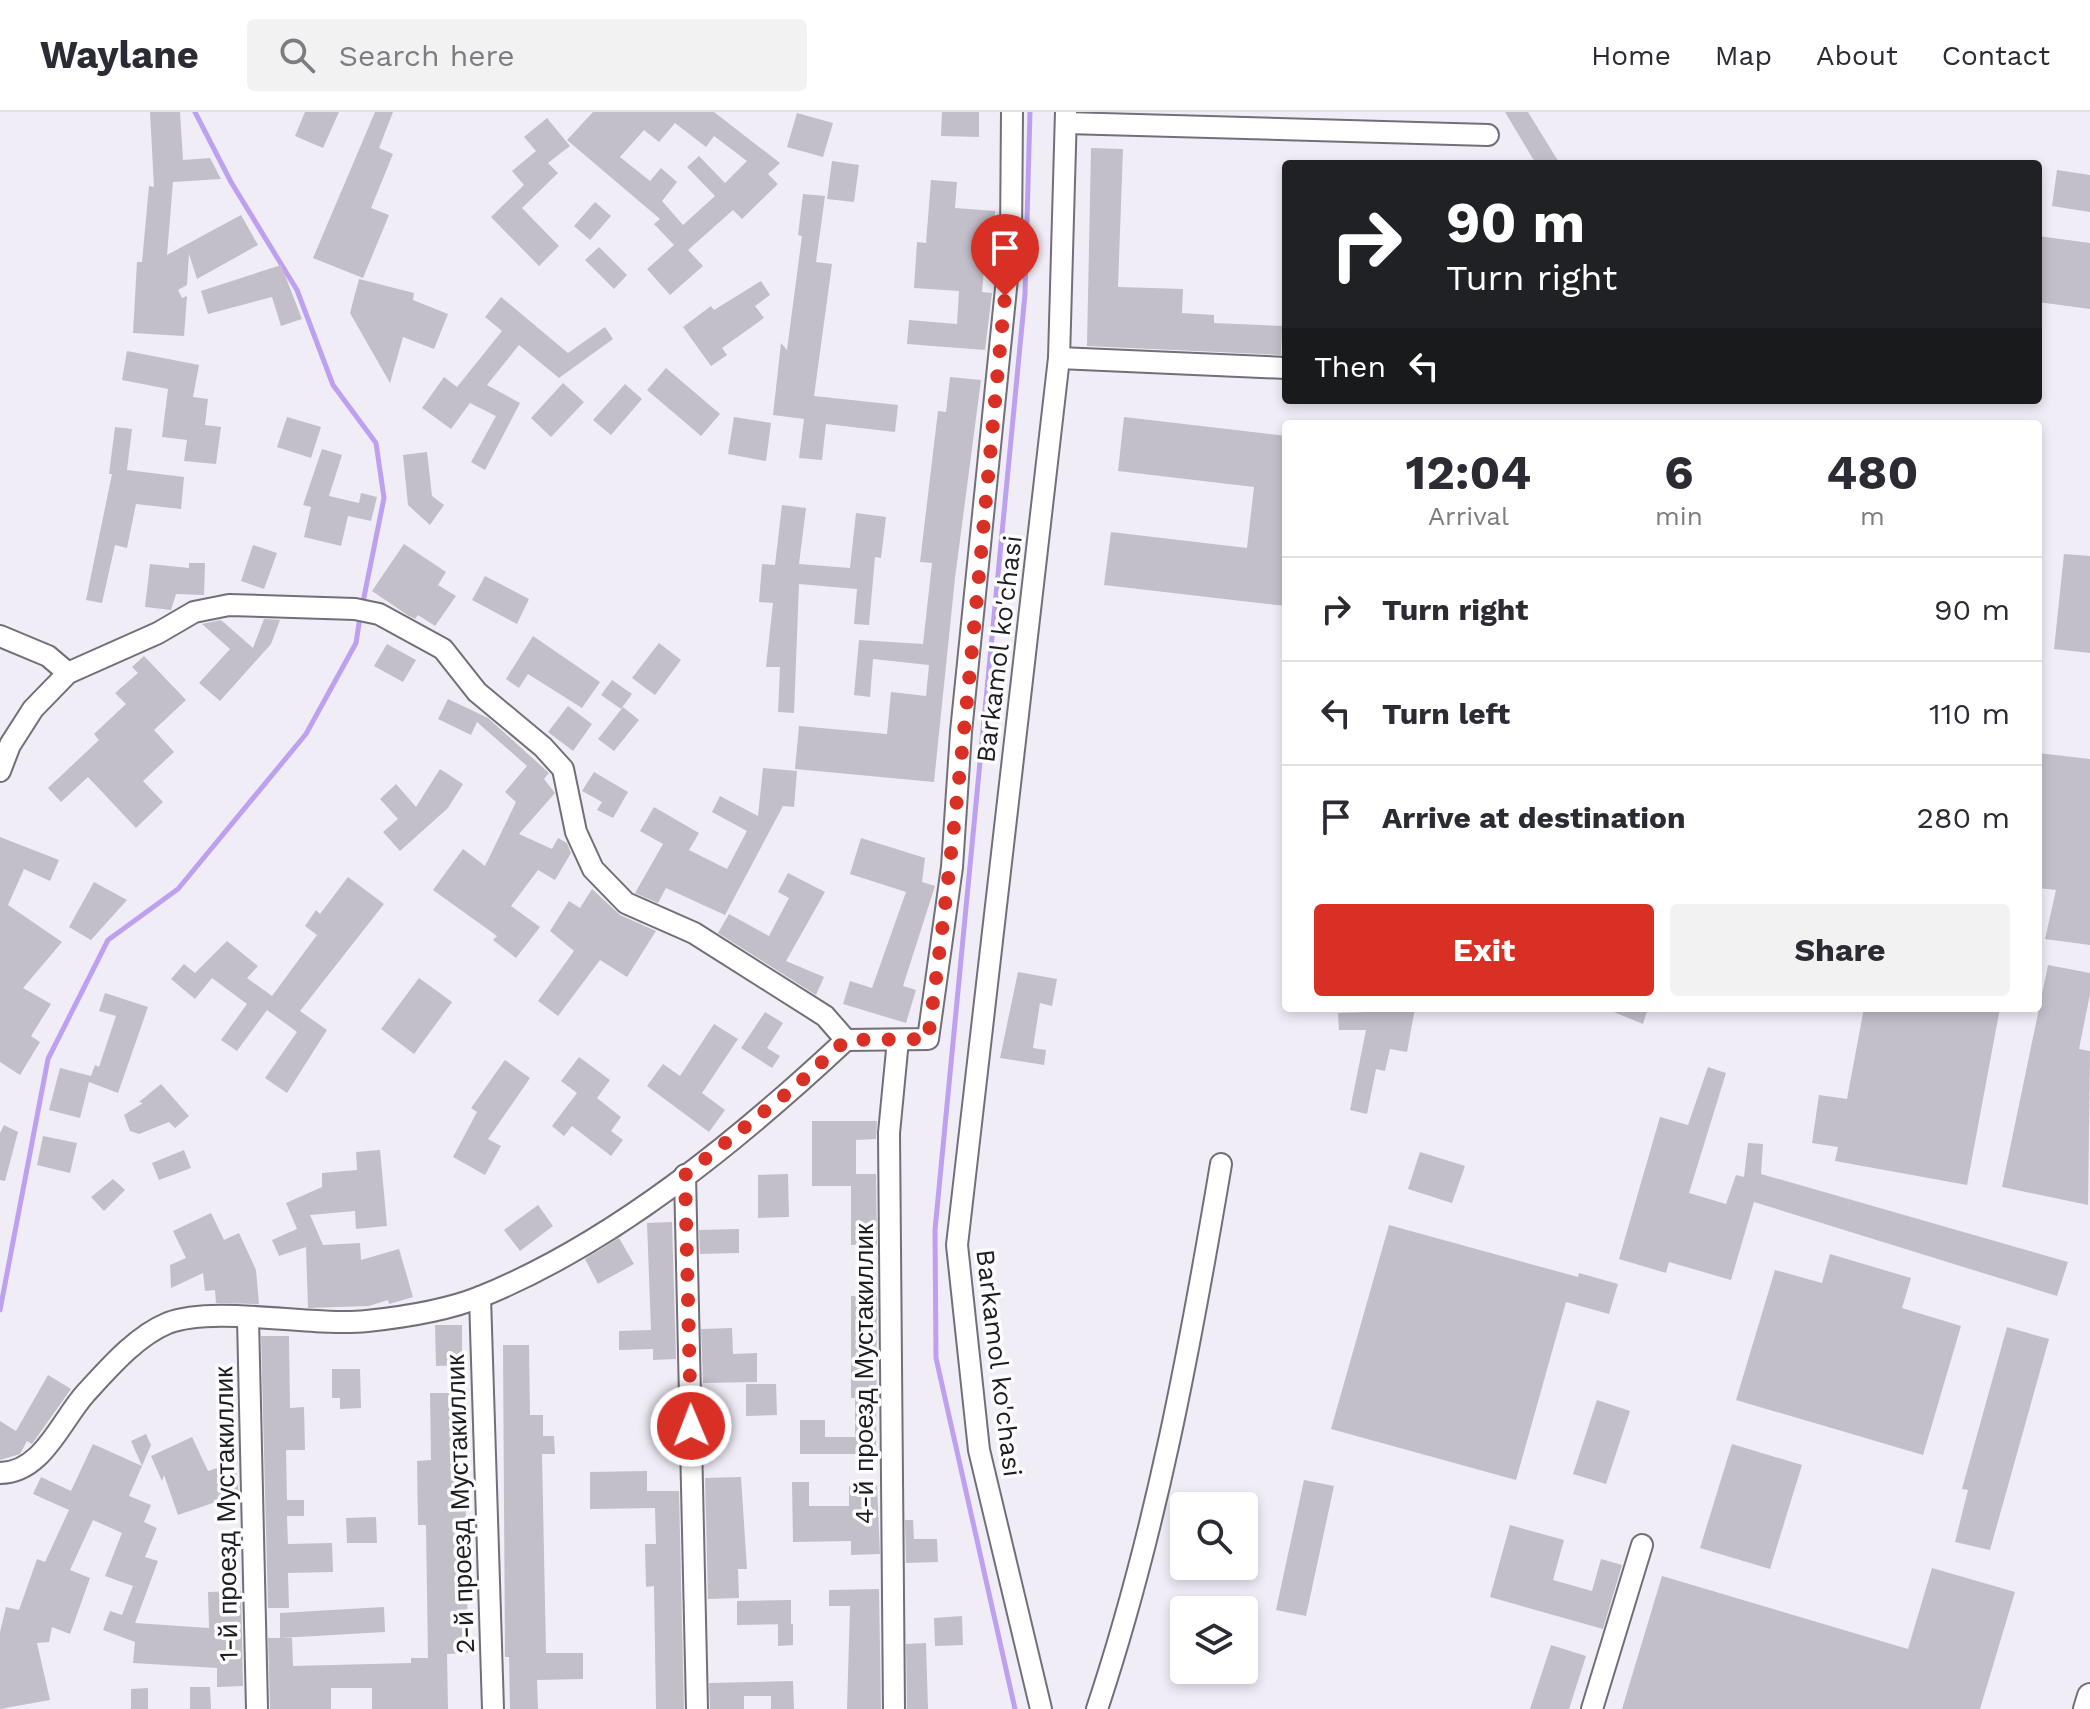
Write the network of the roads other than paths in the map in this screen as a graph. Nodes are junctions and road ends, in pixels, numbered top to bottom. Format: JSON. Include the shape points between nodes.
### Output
{"nodes":[{"id":1,"x":1012,"y":112,"type":"edge"},
{"id":2,"x":1066,"y":118,"type":"edge"},
{"id":3,"x":1488,"y":135,"type":"dead end"},
{"id":4,"x":1059,"y":358,"type":"junction"},
{"id":5,"x":1282,"y":368,"type":"edge"},
{"id":6,"x":0,"y":636,"type":"edge"},
{"id":7,"x":68,"y":673,"type":"junction"},
{"id":8,"x":0,"y":771,"type":"edge"},
{"id":9,"x":846,"y":1040,"type":"junction"},
{"id":10,"x":898,"y":1040,"type":"junction"},
{"id":11,"x":1221,"y":1164,"type":"dead end"},
{"id":12,"x":685,"y":1175,"type":"junction"},
{"id":13,"x":480,"y":1297,"type":"junction"},
{"id":14,"x":248,"y":1319,"type":"junction"},
{"id":15,"x":0,"y":1473,"type":"edge"},
{"id":16,"x":1642,"y":1545,"type":"dead end"},
{"id":17,"x":2090,"y":1696,"type":"edge"},
{"id":18,"x":257,"y":1709,"type":"edge"},
{"id":19,"x":493,"y":1709,"type":"edge"},
{"id":20,"x":697,"y":1709,"type":"edge"},
{"id":21,"x":894,"y":1709,"type":"edge"},
{"id":22,"x":1041,"y":1709,"type":"edge"},
{"id":23,"x":1097,"y":1709,"type":"edge"},
{"id":24,"x":1592,"y":1709,"type":"edge"},
{"id":25,"x":2086,"y":1709,"type":"edge"}],
"edges":[{"from":1,"to":10,"type":"street","via":[[1011,239],[952,867],[928,1039]]},
{"from":2,"to":3,"type":"street"},
{"from":2,"to":4,"type":"street","name":"Barkamol ko'chasi"},
{"from":4,"to":5,"type":"street"},
{"from":4,"to":22,"type":"street","name":"Barkamol ko'chasi","via":[[957,1245],[979,1450]]},
{"from":6,"to":7,"type":"street","via":[[48,656]]},
{"from":7,"to":8,"type":"street","via":[[33,709]]},
{"from":7,"to":9,"type":"street","via":[[194,612],[229,605],[362,610],[443,649],[477,692],[563,769],[576,832],[593,869],[626,903],[707,942],[825,1016]]},
{"from":9,"to":10,"type":"street"},
{"from":9,"to":12,"type":"street"},
{"from":10,"to":21,"type":"street","name":"4-й проезд Мустакиллик","via":[[889,1133]]},
{"from":11,"to":23,"type":"street","via":[[1191,1341],[1126,1619]]},
{"from":12,"to":13,"type":"street","via":[[583,1246]]},
{"from":12,"to":20,"type":"street"},
{"from":13,"to":14,"type":"street","via":[[364,1321]]},
{"from":13,"to":19,"type":"street","name":"2-й проезд Мустакиллик"},
{"from":14,"to":15,"type":"street","via":[[169,1323],[140,1339],[85,1394],[39,1456],[24,1468]]},
{"from":14,"to":18,"type":"street","name":"1-й проезд Мустакиллик"},
{"from":16,"to":24,"type":"street"},
{"from":17,"to":25,"type":"street"}]}
